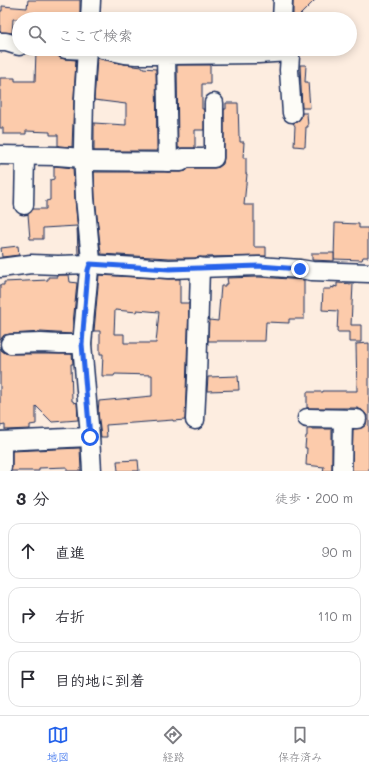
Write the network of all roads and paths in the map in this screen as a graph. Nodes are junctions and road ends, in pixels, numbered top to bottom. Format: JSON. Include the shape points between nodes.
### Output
{"nodes":[{"id":1,"x":91,"y":0,"type":"edge"},
{"id":2,"x":283,"y":0,"type":"edge"},
{"id":3,"x":90,"y":12,"type":"edge"},
{"id":4,"x":282,"y":12,"type":"edge"},
{"id":5,"x":0,"y":42,"type":"edge"},
{"id":6,"x":12,"y":44,"type":"edge"},
{"id":7,"x":91,"y":56,"type":"edge"},
{"id":8,"x":136,"y":56,"type":"edge"},
{"id":9,"x":166,"y":56,"type":"joint"},
{"id":10,"x":290,"y":56,"type":"edge"},
{"id":11,"x":214,"y":103,"type":"dead end"},
{"id":12,"x":292,"y":113,"type":"dead end"},
{"id":13,"x":0,"y":155,"type":"edge"},
{"id":14,"x":25,"y":155,"type":"junction"},
{"id":15,"x":84,"y":160,"type":"junction"},
{"id":16,"x":168,"y":162,"type":"junction"},
{"id":17,"x":24,"y":205,"type":"dead end"},
{"id":18,"x":90,"y":264,"type":"junction"},
{"id":19,"x":0,"y":268,"type":"edge"},
{"id":20,"x":200,"y":268,"type":"junction"},
{"id":21,"x":369,"y":273,"type":"edge"},
{"id":22,"x":10,"y":344,"type":"dead end"},
{"id":23,"x":82,"y":344,"type":"junction"},
{"id":24,"x":307,"y":418,"type":"dead end"},
{"id":25,"x":195,"y":420,"type":"dead end"},
{"id":26,"x":90,"y":437,"type":"junction"},
{"id":27,"x":1,"y":441,"type":"edge"},
{"id":28,"x":2,"y":467,"type":"dead end"},
{"id":29,"x":92,"y":471,"type":"edge"},
{"id":30,"x":342,"y":471,"type":"edge"}],
"edges":[{"from":1,"to":3,"type":"street"},
{"from":2,"to":4,"type":"street"},
{"from":5,"to":6,"type":"street"},
{"from":7,"to":15,"type":"street","via":[[84,98]]},
{"from":8,"to":9,"type":"street"},
{"from":9,"to":16,"type":"street"},
{"from":10,"to":12,"type":"street"},
{"from":11,"to":16,"type":"street","via":[[214,158],[182,158],[181,162]]},
{"from":13,"to":14,"type":"street"},
{"from":14,"to":15,"type":"street"},
{"from":14,"to":17,"type":"street"},
{"from":15,"to":16,"type":"street"},
{"from":15,"to":18,"type":"street"},
{"from":18,"to":19,"type":"street","via":[[31,264]]},
{"from":18,"to":20,"type":"street","via":[[169,269]]},
{"from":18,"to":23,"type":"street"},
{"from":20,"to":21,"type":"street","via":[[259,266]]},
{"from":20,"to":25,"type":"street"},
{"from":22,"to":23,"type":"street"},
{"from":23,"to":26,"type":"street"},
{"from":24,"to":30,"type":"street","via":[[350,419]]},
{"from":26,"to":27,"type":"street"},
{"from":26,"to":29,"type":"street"},
{"from":27,"to":28,"type":"street"}]}
